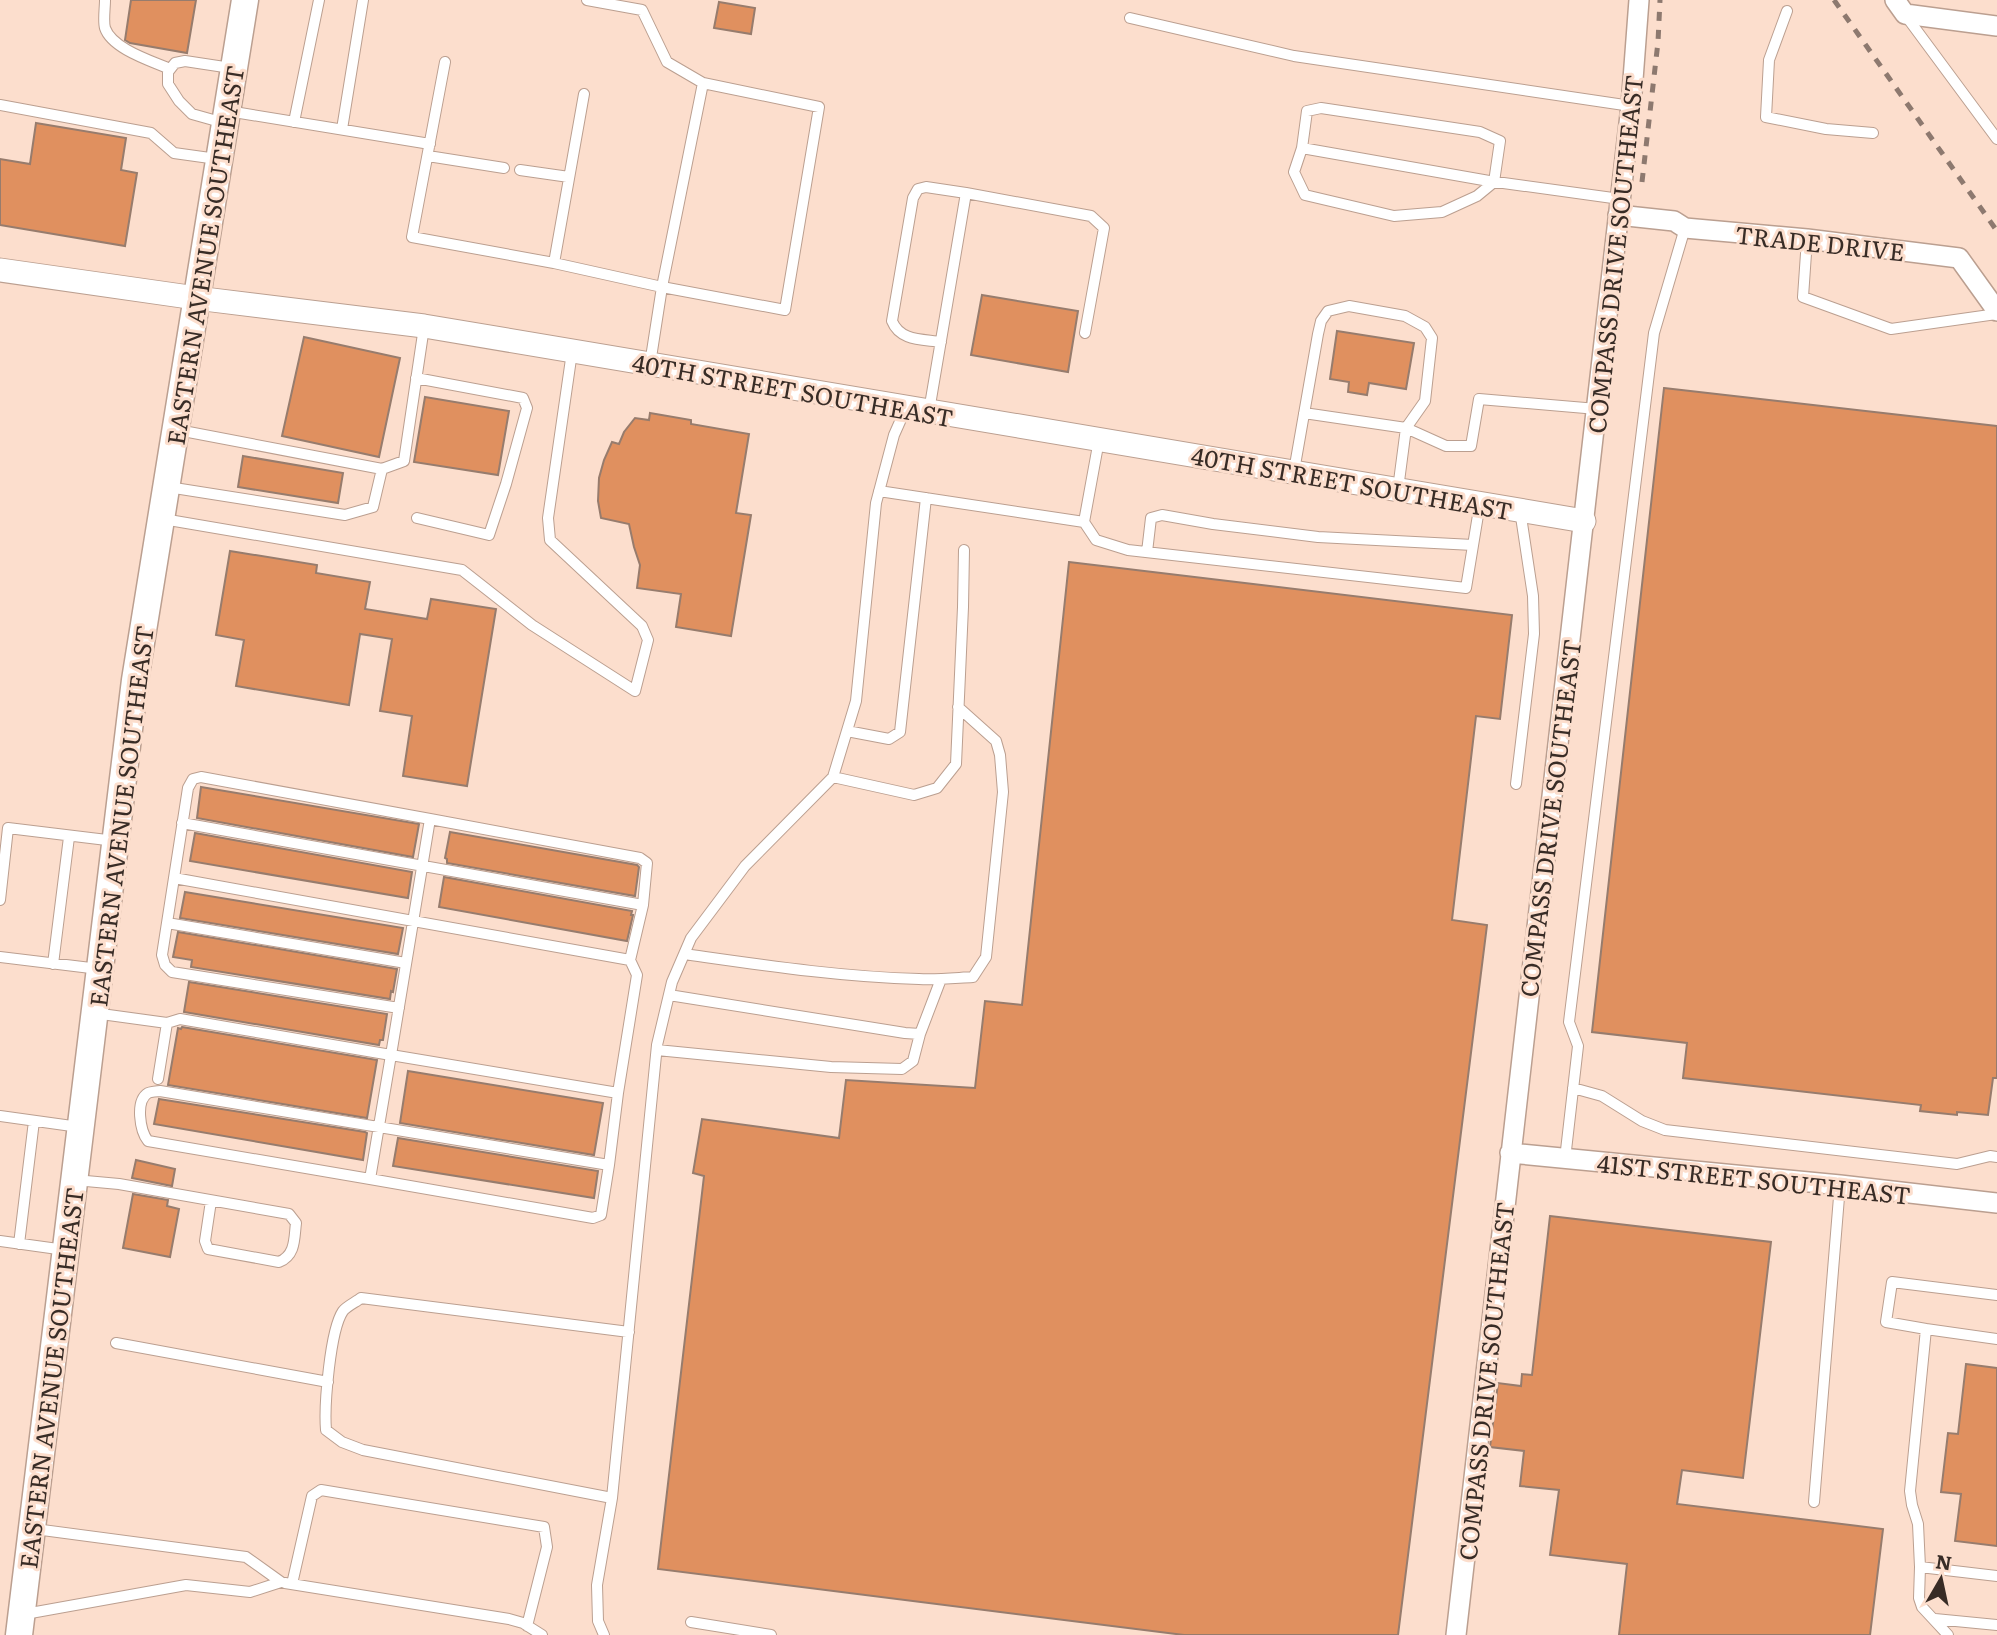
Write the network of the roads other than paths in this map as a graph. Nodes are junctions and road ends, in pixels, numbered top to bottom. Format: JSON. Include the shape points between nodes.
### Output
{"nodes":[{"id":1,"x":105,"y":0,"type":"edge"},
{"id":2,"x":245,"y":0,"type":"edge"},
{"id":3,"x":319,"y":0,"type":"edge"},
{"id":4,"x":363,"y":0,"type":"edge"},
{"id":5,"x":587,"y":0,"type":"edge"},
{"id":6,"x":1639,"y":0,"type":"edge"},
{"id":7,"x":1900,"y":7,"type":"edge"},
{"id":8,"x":1787,"y":11,"type":"dead end"},
{"id":9,"x":1130,"y":18,"type":"dead end"},
{"id":10,"x":1997,"y":26,"type":"edge"},
{"id":11,"x":445,"y":62,"type":"dead end"},
{"id":12,"x":235,"y":68,"type":"junction"},
{"id":13,"x":170,"y":69,"type":"junction"},
{"id":14,"x":703,"y":83,"type":"junction"},
{"id":15,"x":584,"y":94,"type":"dead end"},
{"id":16,"x":0,"y":105,"type":"edge"},
{"id":17,"x":1631,"y":106,"type":"junction"},
{"id":18,"x":227,"y":117,"type":"junction"},
{"id":19,"x":294,"y":122,"type":"junction"},
{"id":20,"x":342,"y":130,"type":"junction"},
{"id":21,"x":1873,"y":133,"type":"dead end"},
{"id":22,"x":1997,"y":139,"type":"edge"},
{"id":23,"x":430,"y":144,"type":"junction"},
{"id":24,"x":1302,"y":148,"type":"junction"},
{"id":25,"x":428,"y":156,"type":"junction"},
{"id":26,"x":220,"y":160,"type":"junction"},
{"id":27,"x":504,"y":167,"type":"dead end"},
{"id":28,"x":520,"y":170,"type":"dead end"},
{"id":29,"x":569,"y":177,"type":"junction"},
{"id":30,"x":1494,"y":182,"type":"junction"},
{"id":31,"x":966,"y":193,"type":"junction"},
{"id":32,"x":1619,"y":207,"type":"junction"},
{"id":33,"x":1685,"y":228,"type":"junction"},
{"id":34,"x":1807,"y":239,"type":"junction"},
{"id":35,"x":554,"y":263,"type":"junction"},
{"id":36,"x":0,"y":270,"type":"edge"},
{"id":37,"x":662,"y":287,"type":"junction"},
{"id":38,"x":196,"y":298,"type":"junction"},
{"id":39,"x":1997,"y":313,"type":"edge"},
{"id":40,"x":424,"y":326,"type":"junction"},
{"id":41,"x":1085,"y":333,"type":"dead end"},
{"id":42,"x":941,"y":342,"type":"junction"},
{"id":43,"x":572,"y":351,"type":"junction"},
{"id":44,"x":650,"y":365,"type":"junction"},
{"id":45,"x":416,"y":378,"type":"junction"},
{"id":46,"x":906,"y":407,"type":"junction"},
{"id":47,"x":1597,"y":409,"type":"junction"},
{"id":48,"x":929,"y":412,"type":"junction"},
{"id":49,"x":1304,"y":413,"type":"junction"},
{"id":50,"x":1406,"y":428,"type":"junction"},
{"id":51,"x":176,"y":430,"type":"junction"},
{"id":52,"x":1099,"y":440,"type":"junction"},
{"id":53,"x":382,"y":469,"type":"junction"},
{"id":54,"x":1294,"y":472,"type":"junction"},
{"id":55,"x":166,"y":486,"type":"junction"},
{"id":56,"x":1398,"y":489,"type":"junction"},
{"id":57,"x":879,"y":491,"type":"junction"},
{"id":58,"x":926,"y":498,"type":"junction"},
{"id":59,"x":1480,"y":503,"type":"junction"},
{"id":60,"x":1520,"y":510,"type":"junction"},
{"id":61,"x":417,"y":518,"type":"dead end"},
{"id":62,"x":162,"y":519,"type":"junction"},
{"id":63,"x":1584,"y":521,"type":"junction"},
{"id":64,"x":1084,"y":522,"type":"junction"},
{"id":65,"x":1473,"y":545,"type":"junction"},
{"id":66,"x":964,"y":550,"type":"dead end"},
{"id":67,"x":1147,"y":552,"type":"junction"},
{"id":68,"x":958,"y":707,"type":"junction"},
{"id":69,"x":847,"y":731,"type":"junction"},
{"id":70,"x":834,"y":776,"type":"junction"},
{"id":71,"x":1516,"y":784,"type":"dead end"},
{"id":72,"x":430,"y":819,"type":"junction"},
{"id":73,"x":183,"y":823,"type":"junction"},
{"id":74,"x":69,"y":837,"type":"junction"},
{"id":75,"x":115,"y":841,"type":"junction"},
{"id":76,"x":422,"y":866,"type":"junction"},
{"id":77,"x":174,"y":878,"type":"junction"},
{"id":78,"x":0,"y":900,"type":"edge"},
{"id":79,"x":643,"y":905,"type":"junction"},
{"id":80,"x":414,"y":920,"type":"junction"},
{"id":81,"x":167,"y":923,"type":"junction"},
{"id":82,"x":684,"y":954,"type":"junction"},
{"id":83,"x":0,"y":957,"type":"edge"},
{"id":84,"x":630,"y":960,"type":"junction"},
{"id":85,"x":406,"y":963,"type":"junction"},
{"id":86,"x":53,"y":964,"type":"junction"},
{"id":87,"x":99,"y":969,"type":"junction"},
{"id":88,"x":941,"y":979,"type":"junction"},
{"id":89,"x":669,"y":995,"type":"junction"},
{"id":90,"x":399,"y":1008,"type":"junction"},
{"id":91,"x":94,"y":1013,"type":"junction"},
{"id":92,"x":167,"y":1023,"type":"junction"},
{"id":93,"x":920,"y":1034,"type":"junction"},
{"id":94,"x":657,"y":1050,"type":"junction"},
{"id":95,"x":391,"y":1055,"type":"junction"},
{"id":96,"x":158,"y":1079,"type":"dead end"},
{"id":97,"x":1573,"y":1088,"type":"junction"},
{"id":98,"x":618,"y":1093,"type":"junction"},
{"id":99,"x":0,"y":1116,"type":"edge"},
{"id":100,"x":34,"y":1121,"type":"junction"},
{"id":101,"x":81,"y":1127,"type":"junction"},
{"id":102,"x":378,"y":1128,"type":"junction"},
{"id":103,"x":1510,"y":1153,"type":"junction"},
{"id":104,"x":1997,"y":1157,"type":"edge"},
{"id":105,"x":1565,"y":1159,"type":"junction"},
{"id":106,"x":609,"y":1165,"type":"junction"},
{"id":107,"x":370,"y":1179,"type":"junction"},
{"id":108,"x":75,"y":1180,"type":"junction"},
{"id":109,"x":1840,"y":1185,"type":"junction"},
{"id":110,"x":211,"y":1201,"type":"junction"},
{"id":111,"x":1997,"y":1203,"type":"edge"},
{"id":112,"x":0,"y":1241,"type":"edge"},
{"id":113,"x":19,"y":1244,"type":"junction"},
{"id":114,"x":65,"y":1250,"type":"junction"},
{"id":115,"x":1997,"y":1295,"type":"edge"},
{"id":116,"x":1926,"y":1329,"type":"junction"},
{"id":117,"x":629,"y":1332,"type":"junction"},
{"id":118,"x":1997,"y":1339,"type":"edge"},
{"id":119,"x":116,"y":1343,"type":"dead end"},
{"id":120,"x":328,"y":1382,"type":"junction"},
{"id":121,"x":612,"y":1498,"type":"junction"},
{"id":122,"x":1814,"y":1502,"type":"dead end"},
{"id":123,"x":32,"y":1529,"type":"junction"},
{"id":124,"x":1920,"y":1567,"type":"junction"},
{"id":125,"x":1997,"y":1576,"type":"edge"},
{"id":126,"x":286,"y":1583,"type":"junction"},
{"id":127,"x":1935,"y":1619,"type":"junction"},
{"id":128,"x":691,"y":1622,"type":"dead end"},
{"id":129,"x":20,"y":1625,"type":"edge"},
{"id":130,"x":1997,"y":1625,"type":"edge"},
{"id":131,"x":527,"y":1626,"type":"junction"},
{"id":132,"x":542,"y":1635,"type":"edge"},
{"id":133,"x":604,"y":1635,"type":"edge"},
{"id":134,"x":771,"y":1635,"type":"edge"},
{"id":135,"x":1456,"y":1635,"type":"edge"},
{"id":136,"x":1948,"y":1635,"type":"edge"}],
"edges":[{"from":1,"to":13,"type":"lane","via":[[105,28],[116,43]]},
{"from":2,"to":12,"type":"main road","name":"EASTERN AVENUE SOUTHEAST"},
{"from":3,"to":19,"type":"lane"},
{"from":4,"to":20,"type":"lane"},
{"from":5,"to":14,"type":"lane","via":[[642,10],[667,62]]},
{"from":6,"to":17,"type":"street","name":"COMPASS DRIVE SOUTHEAST"},
{"from":7,"to":10,"type":"street"},
{"from":7,"to":22,"type":"lane"},
{"from":8,"to":21,"type":"lane","via":[[1769,60],[1766,117]]},
{"from":9,"to":17,"type":"lane","via":[[1294,56]]},
{"from":11,"to":23,"type":"lane"},
{"from":12,"to":13,"type":"lane","via":[[185,61]]},
{"from":12,"to":18,"type":"main road","name":"EASTERN AVENUE SOUTHEAST"},
{"from":13,"to":18,"type":"lane","via":[[168,84],[192,114]]},
{"from":14,"to":37,"type":"lane"},
{"from":14,"to":37,"type":"lane","via":[[819,107],[785,310]]},
{"from":15,"to":29,"type":"lane"},
{"from":16,"to":26,"type":"lane","via":[[151,133],[174,153]]},
{"from":17,"to":32,"type":"street","name":"COMPASS DRIVE SOUTHEAST"},
{"from":18,"to":19,"type":"lane"},
{"from":18,"to":26,"type":"main road","name":"EASTERN AVENUE SOUTHEAST"},
{"from":19,"to":20,"type":"lane"},
{"from":20,"to":23,"type":"lane"},
{"from":23,"to":25,"type":"lane"},
{"from":24,"to":30,"type":"lane"},
{"from":24,"to":30,"type":"lane","via":[[1294,172],[1305,195],[1394,216],[1442,212],[1477,196]]},
{"from":24,"to":30,"type":"lane","via":[[1307,111],[1321,108],[1480,132],[1500,141]]},
{"from":25,"to":27,"type":"lane"},
{"from":25,"to":35,"type":"lane","via":[[412,237]]},
{"from":26,"to":38,"type":"main road","name":"EASTERN AVENUE SOUTHEAST"},
{"from":28,"to":29,"type":"lane"},
{"from":29,"to":35,"type":"lane"},
{"from":30,"to":32,"type":"lane"},
{"from":31,"to":41,"type":"lane","via":[[1091,216],[1104,228]]},
{"from":31,"to":42,"type":"lane"},
{"from":31,"to":42,"type":"lane","via":[[918,189],[892,321],[903,336]]},
{"from":32,"to":33,"type":"street","name":"TRADE DRIVE"},
{"from":32,"to":47,"type":"street","name":"COMPASS DRIVE SOUTHEAST"},
{"from":33,"to":34,"type":"street","name":"TRADE DRIVE"},
{"from":33,"to":97,"type":"lane","via":[[1654,333],[1569,1022],[1578,1046]]},
{"from":34,"to":39,"type":"street","name":"TRADE DRIVE","via":[[1958,258]]},
{"from":34,"to":39,"type":"lane","via":[[1803,297],[1891,329]]},
{"from":35,"to":37,"type":"lane"},
{"from":36,"to":38,"type":"street","name":"40TH STREET SOUTHEAST"},
{"from":37,"to":44,"type":"lane"},
{"from":38,"to":40,"type":"street","name":"40TH STREET SOUTHEAST"},
{"from":38,"to":51,"type":"main road","name":"EASTERN AVENUE SOUTHEAST"},
{"from":40,"to":43,"type":"street","name":"40TH STREET SOUTHEAST"},
{"from":40,"to":45,"type":"lane"},
{"from":42,"to":48,"type":"lane"},
{"from":43,"to":44,"type":"street","name":"40TH STREET SOUTHEAST"},
{"from":43,"to":62,"type":"lane","via":[[548,518],[550,540],[642,626],[648,640],[635,691],[533,625],[462,570]]},
{"from":44,"to":46,"type":"street","name":"40TH STREET SOUTHEAST"},
{"from":45,"to":53,"type":"lane","via":[[404,461]]},
{"from":45,"to":61,"type":"lane","via":[[523,398],[527,408],[489,536]]},
{"from":46,"to":48,"type":"street","name":"40TH STREET SOUTHEAST"},
{"from":46,"to":57,"type":"lane"},
{"from":47,"to":50,"type":"lane","via":[[1479,399],[1471,446],[1446,446]]},
{"from":47,"to":63,"type":"street","name":"COMPASS DRIVE SOUTHEAST"},
{"from":48,"to":52,"type":"street","name":"40TH STREET SOUTHEAST"},
{"from":49,"to":50,"type":"lane"},
{"from":49,"to":50,"type":"lane","via":[[1321,321],[1328,311],[1349,306],[1405,316],[1425,327],[1432,338],[1425,401]]},
{"from":49,"to":54,"type":"lane"},
{"from":50,"to":56,"type":"lane"},
{"from":51,"to":53,"type":"lane"},
{"from":51,"to":55,"type":"main road","name":"EASTERN AVENUE SOUTHEAST"},
{"from":52,"to":54,"type":"street","name":"40TH STREET SOUTHEAST"},
{"from":52,"to":64,"type":"lane"},
{"from":53,"to":55,"type":"lane","via":[[373,507],[345,515]]},
{"from":54,"to":56,"type":"street","name":"40TH STREET SOUTHEAST"},
{"from":55,"to":62,"type":"main road","name":"EASTERN AVENUE SOUTHEAST"},
{"from":56,"to":59,"type":"street","name":"40TH STREET SOUTHEAST"},
{"from":57,"to":58,"type":"lane"},
{"from":57,"to":69,"type":"lane","via":[[856,701]]},
{"from":58,"to":64,"type":"lane"},
{"from":58,"to":69,"type":"lane","via":[[900,732],[889,739]]},
{"from":59,"to":60,"type":"street","name":"40TH STREET SOUTHEAST"},
{"from":59,"to":65,"type":"lane"},
{"from":60,"to":63,"type":"street","name":"40TH STREET SOUTHEAST"},
{"from":60,"to":71,"type":"lane","via":[[1534,634]]},
{"from":62,"to":75,"type":"main road","name":"EASTERN AVENUE SOUTHEAST"},
{"from":63,"to":103,"type":"street","name":"COMPASS DRIVE SOUTHEAST"},
{"from":64,"to":67,"type":"lane","via":[[1096,540]]},
{"from":65,"to":67,"type":"lane","via":[[1318,537],[1162,515],[1151,518]]},
{"from":65,"to":67,"type":"lane","via":[[1466,588]]},
{"from":66,"to":68,"type":"lane"},
{"from":68,"to":70,"type":"lane","via":[[956,764],[937,788],[914,795]]},
{"from":68,"to":88,"type":"lane","via":[[996,741],[1003,792],[986,957],[973,977]]},
{"from":69,"to":70,"type":"lane"},
{"from":70,"to":82,"type":"lane","via":[[745,866]]},
{"from":72,"to":73,"type":"lane","via":[[201,776],[188,788]]},
{"from":72,"to":76,"type":"lane"},
{"from":72,"to":79,"type":"lane","via":[[640,858],[647,863]]},
{"from":73,"to":76,"type":"lane"},
{"from":73,"to":77,"type":"lane"},
{"from":74,"to":75,"type":"lane"},
{"from":74,"to":78,"type":"lane","via":[[8,828]]},
{"from":74,"to":86,"type":"lane"},
{"from":75,"to":87,"type":"main road","name":"EASTERN AVENUE SOUTHEAST"},
{"from":76,"to":79,"type":"lane"},
{"from":76,"to":80,"type":"lane"},
{"from":77,"to":80,"type":"lane"},
{"from":77,"to":81,"type":"lane"},
{"from":79,"to":84,"type":"lane"},
{"from":80,"to":84,"type":"lane"},
{"from":80,"to":85,"type":"lane"},
{"from":81,"to":85,"type":"lane"},
{"from":81,"to":90,"type":"lane","via":[[162,955],[172,972]]},
{"from":82,"to":88,"type":"lane","via":[[802,970]]},
{"from":82,"to":89,"type":"lane"},
{"from":83,"to":86,"type":"lane"},
{"from":84,"to":98,"type":"lane","via":[[637,975]]},
{"from":85,"to":90,"type":"lane"},
{"from":86,"to":87,"type":"lane"},
{"from":87,"to":91,"type":"main road","name":"EASTERN AVENUE SOUTHEAST"},
{"from":88,"to":93,"type":"lane"},
{"from":89,"to":93,"type":"lane"},
{"from":89,"to":94,"type":"lane"},
{"from":90,"to":95,"type":"lane"},
{"from":91,"to":92,"type":"lane"},
{"from":91,"to":101,"type":"main road","name":"EASTERN AVENUE SOUTHEAST"},
{"from":92,"to":95,"type":"lane","via":[[180,1019]]},
{"from":92,"to":96,"type":"lane"},
{"from":93,"to":94,"type":"lane","via":[[913,1061],[902,1069]]},
{"from":94,"to":117,"type":"lane"},
{"from":95,"to":98,"type":"lane"},
{"from":95,"to":102,"type":"lane"},
{"from":97,"to":104,"type":"lane","via":[[1602,1096],[1665,1130],[1957,1164]]},
{"from":97,"to":105,"type":"lane"},
{"from":98,"to":106,"type":"lane"},
{"from":99,"to":100,"type":"lane"},
{"from":100,"to":101,"type":"lane"},
{"from":100,"to":113,"type":"lane"},
{"from":101,"to":108,"type":"main road","name":"EASTERN AVENUE SOUTHEAST"},
{"from":102,"to":106,"type":"lane"},
{"from":102,"to":107,"type":"lane"},
{"from":102,"to":107,"type":"lane","via":[[160,1091],[143,1099],[140,1122],[148,1141]]},
{"from":103,"to":105,"type":"street","name":"41ST STREET SOUTHEAST"},
{"from":103,"to":135,"type":"street","name":"COMPASS DRIVE SOUTHEAST"},
{"from":105,"to":109,"type":"street","name":"41ST STREET SOUTHEAST"},
{"from":106,"to":107,"type":"lane","via":[[601,1215],[593,1218]]},
{"from":108,"to":110,"type":"lane"},
{"from":108,"to":114,"type":"main road","name":"EASTERN AVENUE SOUTHEAST"},
{"from":109,"to":111,"type":"street","name":"41ST STREET SOUTHEAST"},
{"from":109,"to":122,"type":"lane"},
{"from":110,"to":110,"type":"lane","via":[[289,1214],[296,1223],[290,1256],[279,1262],[208,1249]]},
{"from":112,"to":113,"type":"lane"},
{"from":113,"to":114,"type":"lane"},
{"from":114,"to":123,"type":"main road","name":"EASTERN AVENUE SOUTHEAST"},
{"from":115,"to":116,"type":"lane","via":[[1892,1282],[1886,1322]]},
{"from":116,"to":118,"type":"lane"},
{"from":116,"to":124,"type":"lane","via":[[1910,1491],[1918,1524]]},
{"from":117,"to":120,"type":"lane","via":[[361,1298],[344,1311],[334,1334]]},
{"from":117,"to":121,"type":"lane"},
{"from":119,"to":120,"type":"lane"},
{"from":120,"to":121,"type":"lane","via":[[326,1430],[363,1450]]},
{"from":121,"to":133,"type":"lane","via":[[597,1585],[598,1621]]},
{"from":123,"to":126,"type":"lane","via":[[246,1557]]},
{"from":123,"to":129,"type":"main road","name":"EASTERN AVENUE SOUTHEAST"},
{"from":124,"to":125,"type":"lane"},
{"from":124,"to":127,"type":"lane","via":[[1919,1598]]},
{"from":126,"to":129,"type":"lane","via":[[250,1592],[186,1586]]},
{"from":126,"to":131,"type":"lane","via":[[509,1619]]},
{"from":126,"to":131,"type":"lane","via":[[312,1496],[321,1490],[544,1528],[547,1547]]},
{"from":127,"to":130,"type":"lane"},
{"from":127,"to":136,"type":"lane"},
{"from":128,"to":134,"type":"lane"},
{"from":131,"to":132,"type":"lane"}]}
